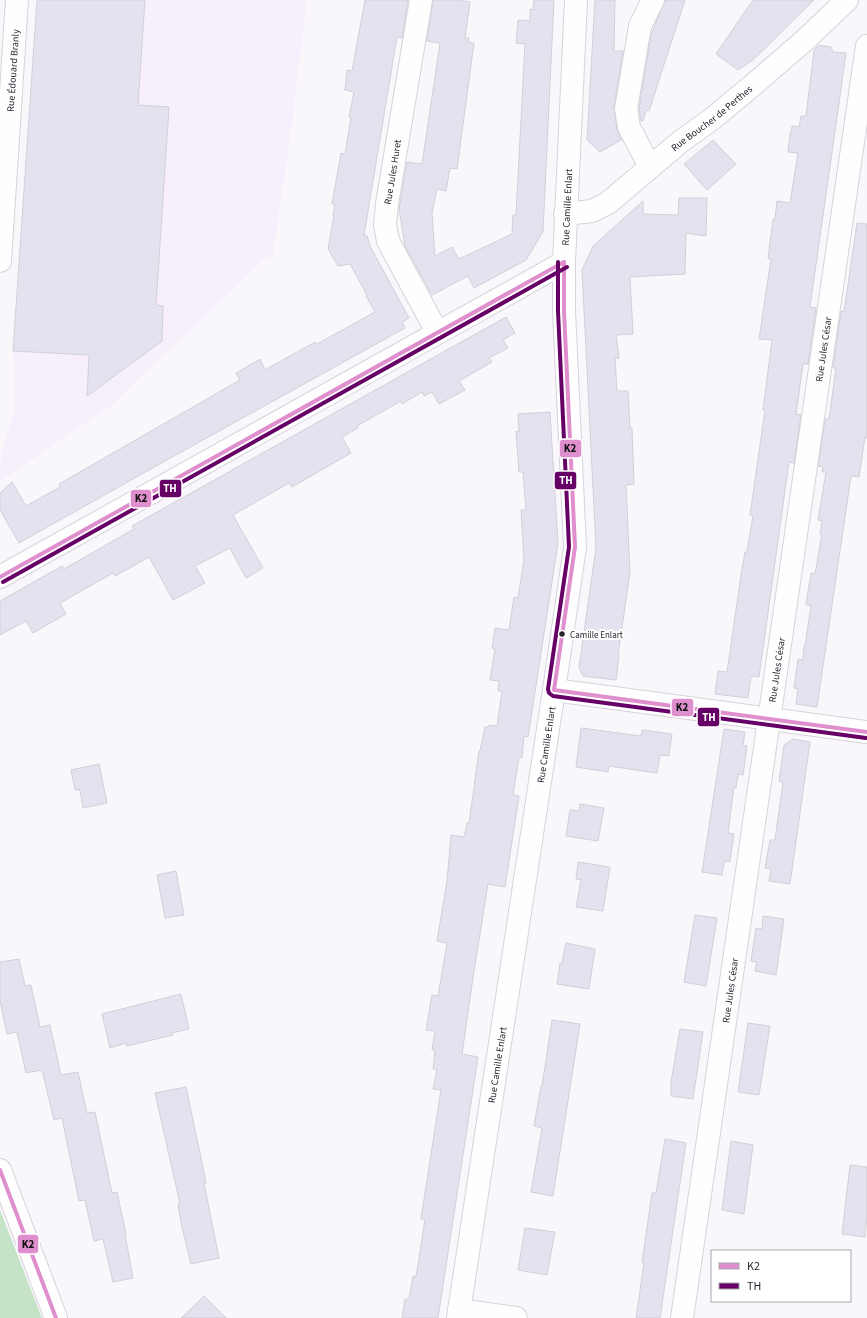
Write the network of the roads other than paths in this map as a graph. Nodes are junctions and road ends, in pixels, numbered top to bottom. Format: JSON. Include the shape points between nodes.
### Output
{"nodes":[{"id":1,"x":17,"y":0,"type":"edge"},
{"id":2,"x":421,"y":0,"type":"edge"},
{"id":3,"x":576,"y":0,"type":"edge"},
{"id":4,"x":653,"y":0,"type":"edge"},
{"id":5,"x":847,"y":0,"type":"edge"},
{"id":6,"x":867,"y":46,"type":"edge"},
{"id":7,"x":650,"y":167,"type":"junction"},
{"id":8,"x":565,"y":214,"type":"junction"},
{"id":9,"x":0,"y":261,"type":"edge"},
{"id":10,"x":564,"y":262,"type":"junction"},
{"id":11,"x":437,"y":332,"type":"junction"},
{"id":12,"x":0,"y":577,"type":"edge"},
{"id":13,"x":554,"y":690,"type":"junction"},
{"id":14,"x":769,"y":718,"type":"junction"},
{"id":15,"x":867,"y":732,"type":"edge"},
{"id":16,"x":0,"y":1170,"type":"edge"},
{"id":17,"x":458,"y":1314,"type":"edge"},
{"id":18,"x":56,"y":1318,"type":"edge"},
{"id":19,"x":516,"y":1318,"type":"edge"},
{"id":20,"x":682,"y":1318,"type":"edge"}],
"edges":[{"from":1,"to":9,"type":"street","name":"Rue Édouard Branly"},
{"from":2,"to":11,"type":"street","name":"Rue Jules Huret","via":[[385,225],[388,241]]},
{"from":3,"to":8,"type":"street","name":"Rue Camille Enlart"},
{"from":4,"to":7,"type":"street","via":[[640,26],[626,109],[629,127]]},
{"from":5,"to":7,"type":"street","name":"Rue Boucher de Perthes","via":[[758,81]]},
{"from":6,"to":14,"type":"street","name":"Rue Jules César"},
{"from":7,"to":8,"type":"street","name":"Rue Boucher de Perthes","via":[[600,208],[583,213]]},
{"from":8,"to":10,"type":"street","name":"Rue Camille Enlart"},
{"from":10,"to":11,"type":"street"},
{"from":10,"to":13,"type":"street","name":"Rue Camille Enlart","via":[[575,547]]},
{"from":11,"to":12,"type":"street"},
{"from":13,"to":14,"type":"street"},
{"from":13,"to":17,"type":"street","name":"Rue Camille Enlart"},
{"from":14,"to":15,"type":"street"},
{"from":14,"to":20,"type":"street","name":"Rue Jules César"},
{"from":16,"to":18,"type":"street"},
{"from":17,"to":19,"type":"street"}]}
